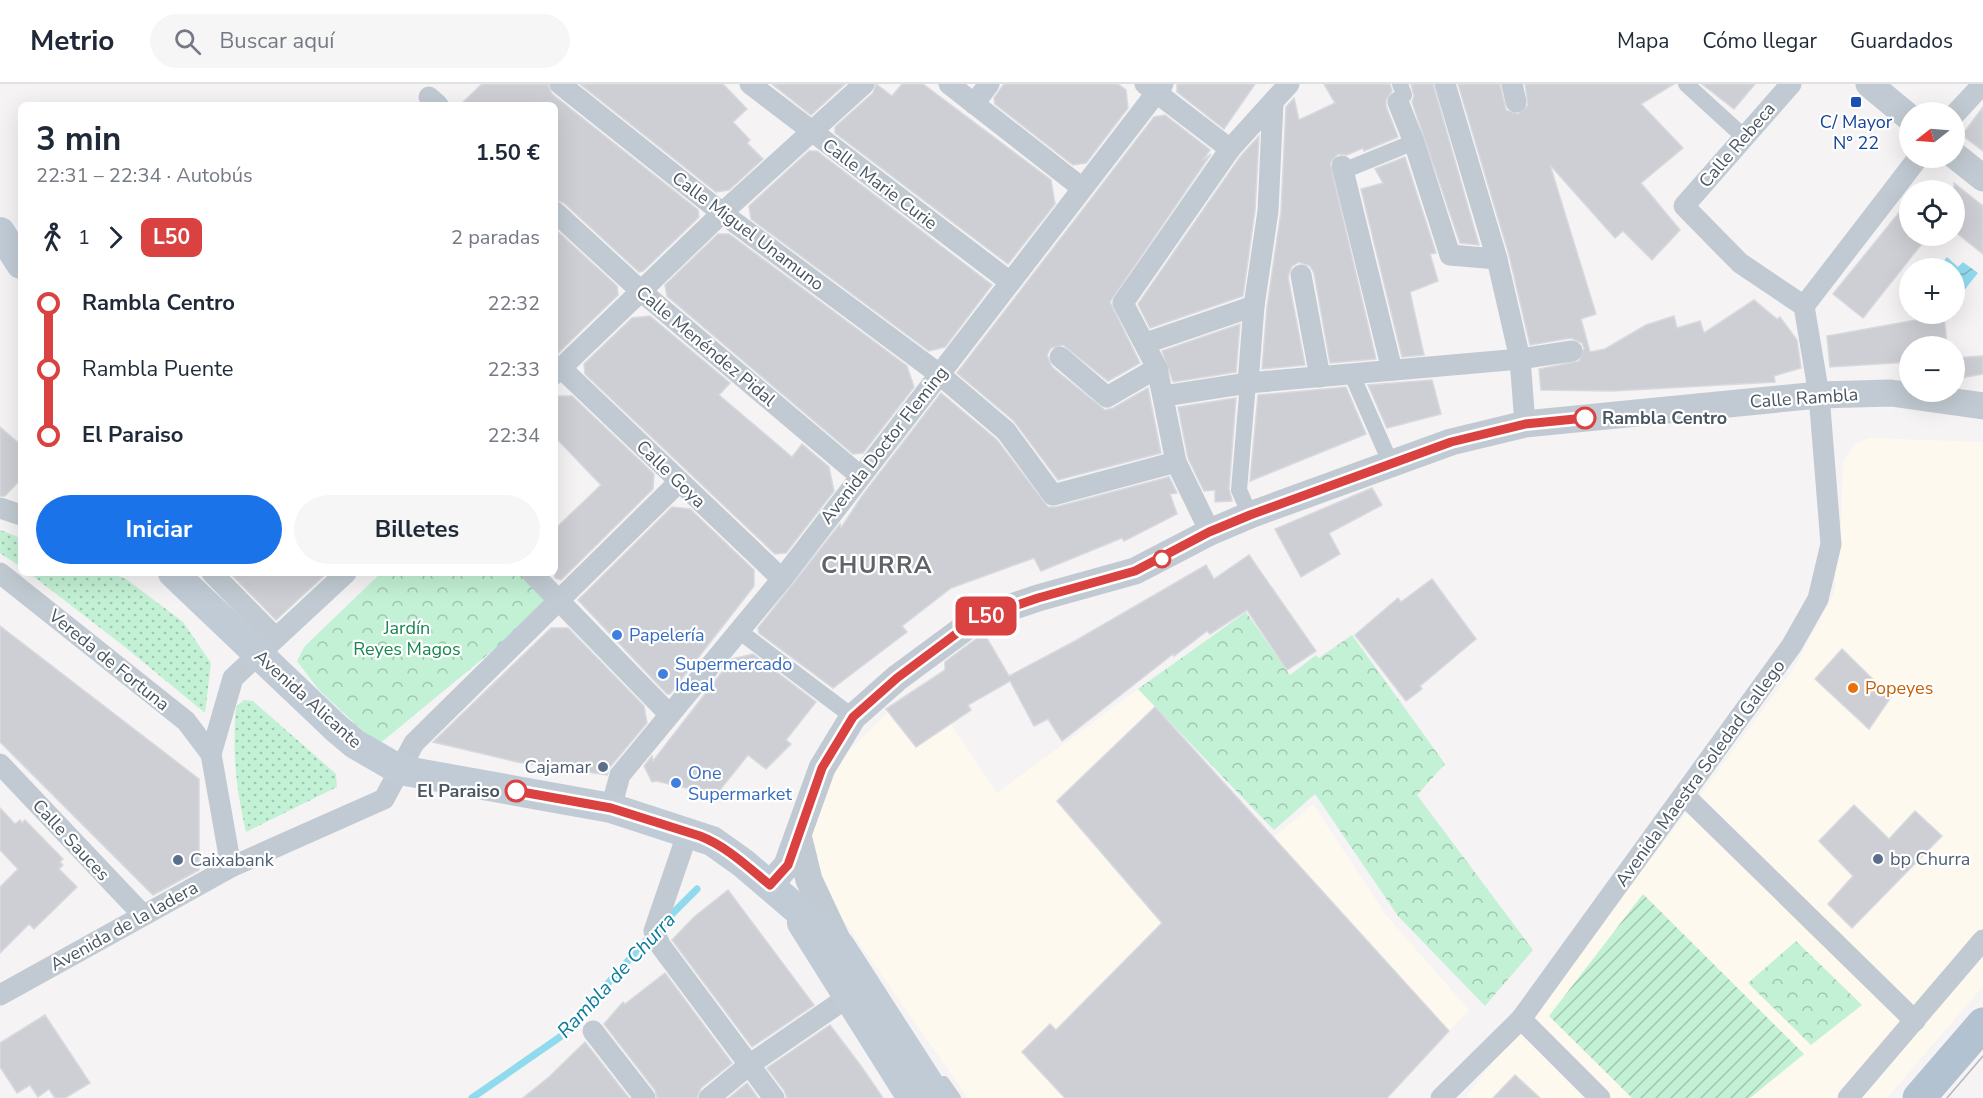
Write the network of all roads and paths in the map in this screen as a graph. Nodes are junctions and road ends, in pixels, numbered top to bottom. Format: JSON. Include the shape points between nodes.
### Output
{"nodes":[{"id":1,"x":560,"y":84,"type":"edge"},
{"id":2,"x":750,"y":84,"type":"edge"},
{"id":3,"x":864,"y":84,"type":"edge"},
{"id":4,"x":949,"y":84,"type":"edge"},
{"id":5,"x":989,"y":84,"type":"edge"},
{"id":6,"x":1289,"y":84,"type":"edge"},
{"id":7,"x":1445,"y":84,"type":"edge"},
{"id":8,"x":1686,"y":84,"type":"edge"},
{"id":9,"x":1791,"y":84,"type":"edge"},
{"id":10,"x":1869,"y":84,"type":"edge"},
{"id":11,"x":1983,"y":84,"type":"edge"},
{"id":12,"x":1154,"y":87,"type":"edge"},
{"id":13,"x":1399,"y":93,"type":"edge"},
{"id":14,"x":1273,"y":102,"type":"junction"},
{"id":15,"x":974,"y":104,"type":"junction"},
{"id":16,"x":1965,"y":104,"type":"edge"},
{"id":17,"x":1899,"y":109,"type":"edge"},
{"id":18,"x":812,"y":132,"type":"junction"},
{"id":19,"x":1744,"y":137,"type":"junction"},
{"id":20,"x":1414,"y":142,"type":"junction"},
{"id":21,"x":1230,"y":149,"type":"junction"},
{"id":22,"x":1965,"y":164,"type":"edge"},
{"id":23,"x":1910,"y":168,"type":"edge"},
{"id":24,"x":1343,"y":169,"type":"joint"},
{"id":25,"x":1983,"y":178,"type":"edge"},
{"id":26,"x":1082,"y":188,"type":"junction"},
{"id":27,"x":722,"y":213,"type":"junction"},
{"id":28,"x":558,"y":215,"type":"edge"},
{"id":29,"x":0,"y":232,"type":"edge"},
{"id":30,"x":18,"y":259,"type":"edge"},
{"id":31,"x":1497,"y":259,"type":"junction"},
{"id":32,"x":1302,"y":275,"type":"dead end"},
{"id":33,"x":1010,"y":282,"type":"junction"},
{"id":34,"x":642,"y":292,"type":"junction"},
{"id":35,"x":1254,"y":306,"type":"junction"},
{"id":36,"x":1804,"y":306,"type":"junction"},
{"id":37,"x":1146,"y":343,"type":"junction"},
{"id":38,"x":1572,"y":351,"type":"dead end"},
{"id":39,"x":1060,"y":357,"type":"dead end"},
{"id":40,"x":1520,"y":359,"type":"junction"},
{"id":41,"x":1158,"y":368,"type":"junction"},
{"id":42,"x":1392,"y":370,"type":"junction"},
{"id":43,"x":558,"y":371,"type":"edge"},
{"id":44,"x":939,"y":374,"type":"junction"},
{"id":45,"x":1352,"y":375,"type":"junction"},
{"id":46,"x":1320,"y":377,"type":"junction"},
{"id":47,"x":1248,"y":383,"type":"junction"},
{"id":48,"x":1819,"y":395,"type":"junction"},
{"id":49,"x":1164,"y":396,"type":"junction"},
{"id":50,"x":1983,"y":406,"type":"edge"},
{"id":51,"x":1525,"y":424,"type":"junction"},
{"id":52,"x":1176,"y":462,"type":"junction"},
{"id":53,"x":1391,"y":464,"type":"junction"},
{"id":54,"x":860,"y":476,"type":"junction"},
{"id":55,"x":679,"y":482,"type":"junction"},
{"id":56,"x":0,"y":508,"type":"edge"},
{"id":57,"x":18,"y":514,"type":"edge"},
{"id":58,"x":1250,"y":515,"type":"junction"},
{"id":59,"x":1209,"y":532,"type":"junction"},
{"id":60,"x":0,"y":573,"type":"edge"},
{"id":61,"x":176,"y":576,"type":"edge"},
{"id":62,"x":214,"y":576,"type":"edge"},
{"id":63,"x":343,"y":576,"type":"edge"},
{"id":64,"x":534,"y":576,"type":"edge"},
{"id":65,"x":782,"y":579,"type":"junction"},
{"id":66,"x":560,"y":602,"type":"junction"},
{"id":67,"x":739,"y":631,"type":"junction"},
{"id":68,"x":267,"y":646,"type":"junction"},
{"id":69,"x":669,"y":714,"type":"junction"},
{"id":70,"x":853,"y":717,"type":"junction"},
{"id":71,"x":211,"y":754,"type":"junction"},
{"id":72,"x":0,"y":764,"type":"edge"},
{"id":73,"x":400,"y":770,"type":"junction"},
{"id":74,"x":1684,"y":795,"type":"junction"},
{"id":75,"x":611,"y":808,"type":"junction"},
{"id":76,"x":798,"y":834,"type":"junction"},
{"id":77,"x":700,"y":836,"type":"junction"},
{"id":78,"x":231,"y":867,"type":"junction"},
{"id":79,"x":780,"y":894,"type":"junction"},
{"id":80,"x":143,"y":915,"type":"junction"},
{"id":81,"x":1983,"y":940,"type":"edge"},
{"id":82,"x":840,"y":946,"type":"junction"},
{"id":83,"x":0,"y":995,"type":"edge"},
{"id":84,"x":848,"y":997,"type":"junction"},
{"id":85,"x":1521,"y":1019,"type":"junction"},
{"id":86,"x":1915,"y":1021,"type":"junction"},
{"id":87,"x":1983,"y":1024,"type":"edge"},
{"id":88,"x":593,"y":1031,"type":"dead end"},
{"id":89,"x":749,"y":1065,"type":"junction"},
{"id":90,"x":922,"y":1093,"type":"edge"},
{"id":91,"x":645,"y":1098,"type":"edge"},
{"id":92,"x":709,"y":1098,"type":"edge"},
{"id":93,"x":774,"y":1098,"type":"edge"},
{"id":94,"x":956,"y":1098,"type":"edge"},
{"id":95,"x":1441,"y":1098,"type":"edge"},
{"id":96,"x":1600,"y":1098,"type":"edge"},
{"id":97,"x":1848,"y":1098,"type":"edge"},
{"id":98,"x":1919,"y":1098,"type":"edge"}],
"edges":[{"from":1,"to":27,"type":"street","name":"Calle Miguel Unamuno"},
{"from":2,"to":18,"type":"street","name":"Calle Marie Curie"},
{"from":3,"to":18,"type":"street"},
{"from":4,"to":15,"type":"street"},
{"from":5,"to":15,"type":"street"},
{"from":6,"to":14,"type":"street"},
{"from":7,"to":31,"type":"street"},
{"from":8,"to":19,"type":"street"},
{"from":9,"to":19,"type":"street","name":"Calle Rebeca"},
{"from":10,"to":17,"type":"street"},
{"from":11,"to":16,"type":"street"},
{"from":12,"to":21,"type":"street"},
{"from":12,"to":26,"type":"street","name":"Avenida Doctor Fleming"},
{"from":13,"to":20,"type":"street"},
{"from":14,"to":21,"type":"street"},
{"from":14,"to":35,"type":"street","via":[[1268,211]]},
{"from":15,"to":26,"type":"street"},
{"from":18,"to":27,"type":"street"},
{"from":18,"to":33,"type":"street","name":"Calle Marie Curie"},
{"from":19,"to":36,"type":"street","name":"Calle Rebeca","via":[[1684,206],[1740,263]]},
{"from":20,"to":24,"type":"street"},
{"from":20,"to":31,"type":"street","via":[[1450,255]]},
{"from":21,"to":37,"type":"street","via":[[1123,303]]},
{"from":22,"to":25,"type":"street"},
{"from":23,"to":36,"type":"street"},
{"from":24,"to":42,"type":"street"},
{"from":26,"to":33,"type":"street","name":"Avenida Doctor Fleming"},
{"from":27,"to":34,"type":"street"},
{"from":27,"to":44,"type":"street","name":"Calle Miguel Unamuno"},
{"from":28,"to":34,"type":"street","name":"Calle Menéndez Pidal"},
{"from":29,"to":30,"type":"main road"},
{"from":31,"to":40,"type":"street"},
{"from":32,"to":46,"type":"street"},
{"from":33,"to":44,"type":"street","name":"Avenida Doctor Fleming"},
{"from":34,"to":43,"type":"street"},
{"from":34,"to":54,"type":"street","name":"Calle Menéndez Pidal"},
{"from":35,"to":37,"type":"street"},
{"from":35,"to":47,"type":"street"},
{"from":36,"to":48,"type":"street","name":"Avenida Maestra Soledad Gallego"},
{"from":37,"to":41,"type":"street"},
{"from":38,"to":40,"type":"street"},
{"from":39,"to":41,"type":"street","via":[[1107,397]]},
{"from":40,"to":42,"type":"street"},
{"from":40,"to":51,"type":"street"},
{"from":41,"to":49,"type":"street"},
{"from":42,"to":45,"type":"street"},
{"from":43,"to":55,"type":"street","name":"Calle Goya"},
{"from":44,"to":52,"type":"street","name":"Calle Miguel Unamuno","via":[[1006,431],[1053,495]]},
{"from":44,"to":54,"type":"street","name":"Avenida Doctor Fleming"},
{"from":45,"to":46,"type":"street"},
{"from":45,"to":53,"type":"street"},
{"from":46,"to":47,"type":"street"},
{"from":47,"to":49,"type":"street"},
{"from":47,"to":58,"type":"street","via":[[1239,490]]},
{"from":48,"to":50,"type":"street","name":"Calle Rambla","via":[[1891,393]]},
{"from":48,"to":51,"type":"street","name":"Calle Rambla"},
{"from":48,"to":74,"type":"street","name":"Avenida Maestra Soledad Gallego","via":[[1831,544],[1818,598],[1792,645]]},
{"from":49,"to":52,"type":"street"},
{"from":51,"to":53,"type":"street","name":"Calle Rambla","via":[[1451,442]]},
{"from":52,"to":59,"type":"street"},
{"from":53,"to":58,"type":"street","name":"Calle Rambla"},
{"from":54,"to":65,"type":"street","name":"Avenida Doctor Fleming"},
{"from":55,"to":65,"type":"street","name":"Calle Goya"},
{"from":55,"to":66,"type":"street","name":"Avenida de la ladera"},
{"from":56,"to":57,"type":"street"},
{"from":58,"to":59,"type":"street","name":"Calle Rambla"},
{"from":59,"to":70,"type":"street","name":"Calle Rambla","via":[[1135,571],[976,619],[897,678]]},
{"from":60,"to":71,"type":"street","name":"Vereda de Fortuna","via":[[186,722]]},
{"from":61,"to":68,"type":"main road","name":"Avenida Alicante"},
{"from":62,"to":68,"type":"street"},
{"from":63,"to":68,"type":"street"},
{"from":64,"to":66,"type":"street"},
{"from":65,"to":67,"type":"street","name":"Avenida Doctor Fleming"},
{"from":66,"to":69,"type":"street"},
{"from":66,"to":73,"type":"street","name":"Avenida de la ladera","via":[[414,743]]},
{"from":67,"to":69,"type":"street","name":"Avenida Doctor Fleming"},
{"from":67,"to":70,"type":"street"},
{"from":68,"to":71,"type":"street","via":[[233,678]]},
{"from":68,"to":73,"type":"main road","name":"Avenida Alicante","via":[[355,744]]},
{"from":69,"to":75,"type":"street","name":"Avenida Doctor Fleming","via":[[620,775]]},
{"from":70,"to":76,"type":"street","name":"Calle Rambla","via":[[822,768]]},
{"from":71,"to":78,"type":"street"},
{"from":72,"to":80,"type":"street","name":"Calle Sauces"},
{"from":73,"to":75,"type":"main road","name":"Avenida Alicante"},
{"from":73,"to":78,"type":"street","name":"Avenida de la ladera","via":[[384,799]]},
{"from":74,"to":85,"type":"street","name":"Avenida Maestra Soledad Gallego"},
{"from":74,"to":86,"type":"street"},
{"from":75,"to":77,"type":"main road","name":"Avenida Alicante"},
{"from":76,"to":79,"type":"street","name":"Calle Rambla"},
{"from":76,"to":82,"type":"street","via":[[809,880]]},
{"from":77,"to":79,"type":"main road","name":"Avenida Alicante"},
{"from":77,"to":89,"type":"street","via":[[654,931],[660,945]]},
{"from":78,"to":80,"type":"street","name":"Avenida de la ladera"},
{"from":79,"to":82,"type":"main road","name":"Avenida Alicante"},
{"from":79,"to":84,"type":"main road"},
{"from":80,"to":83,"type":"street","name":"Avenida de la ladera"},
{"from":81,"to":86,"type":"street"},
{"from":82,"to":90,"type":"main road","name":"Avenida Alicante"},
{"from":84,"to":89,"type":"street"},
{"from":84,"to":90,"type":"main road"},
{"from":85,"to":95,"type":"street","name":"Avenida Maestra Soledad Gallego"},
{"from":85,"to":96,"type":"street"},
{"from":86,"to":97,"type":"street"},
{"from":87,"to":98,"type":"main road"},
{"from":88,"to":91,"type":"street"},
{"from":89,"to":92,"type":"street"},
{"from":89,"to":93,"type":"street"},
{"from":90,"to":94,"type":"lane","via":[[935,1068]]}]}
